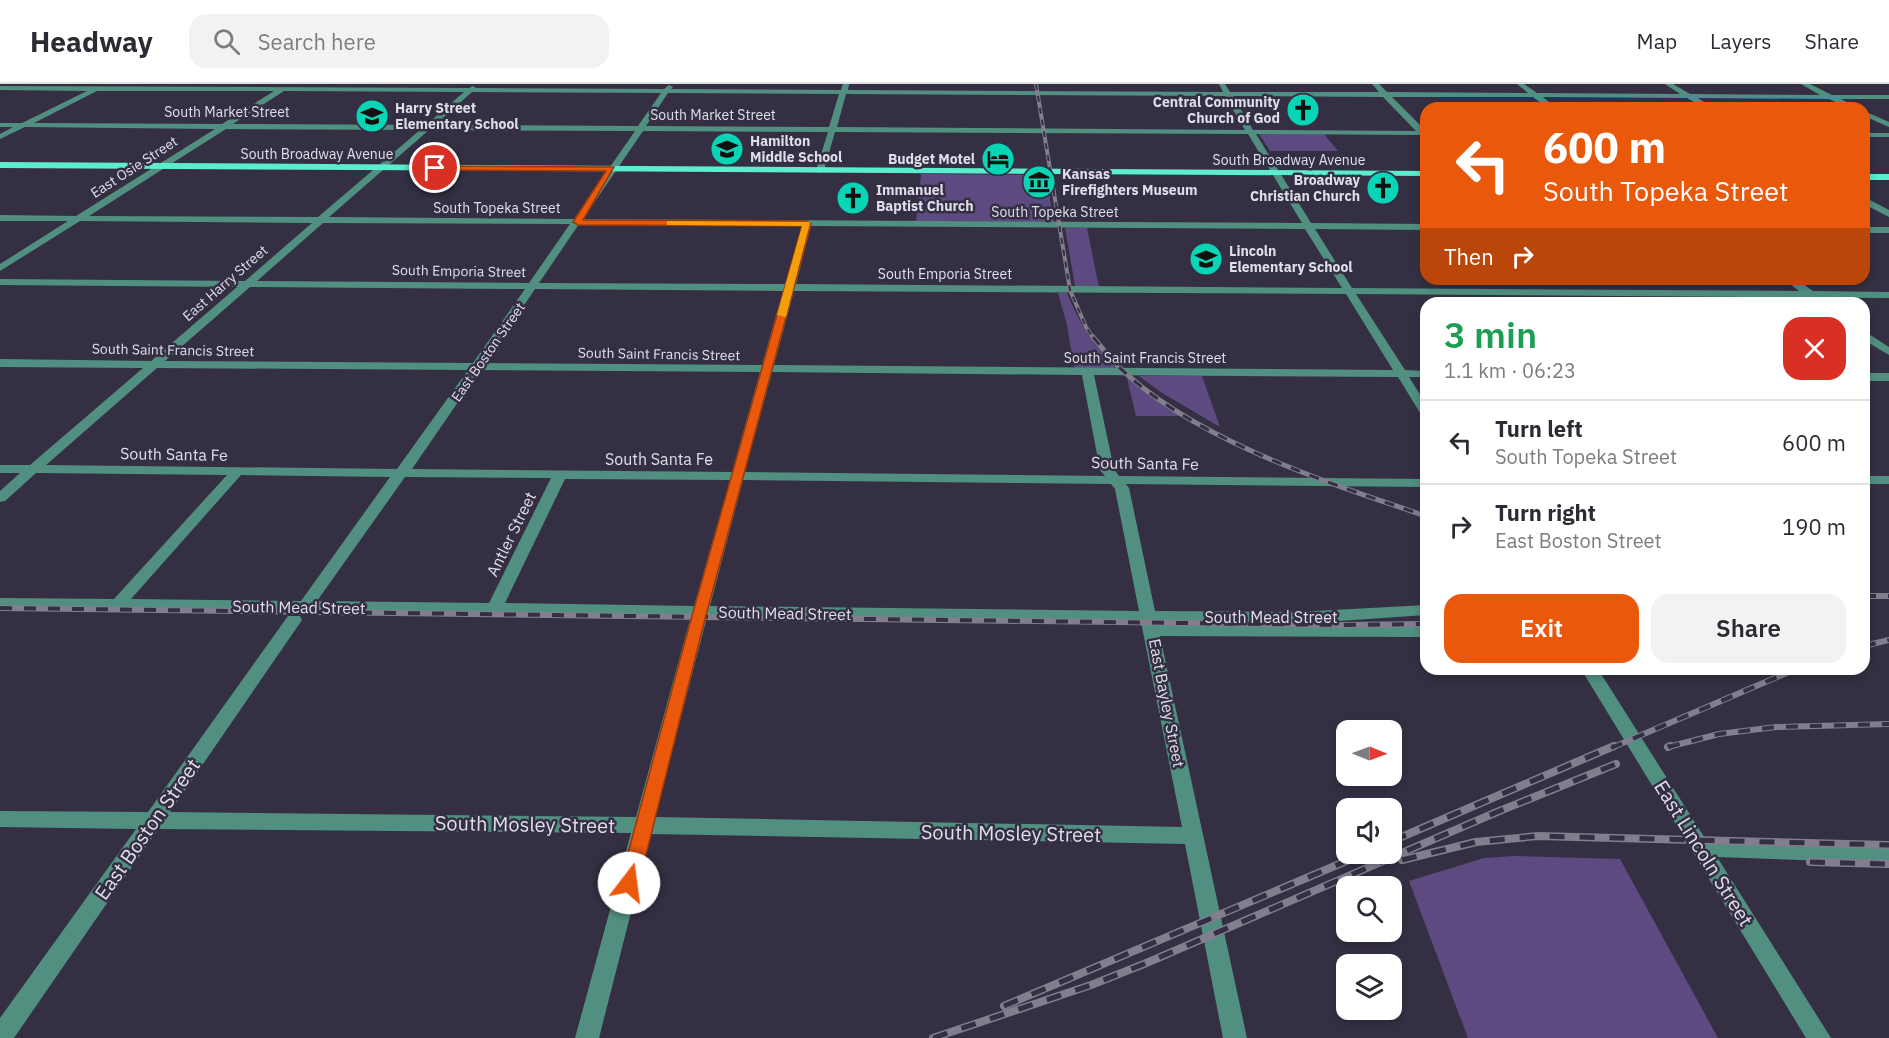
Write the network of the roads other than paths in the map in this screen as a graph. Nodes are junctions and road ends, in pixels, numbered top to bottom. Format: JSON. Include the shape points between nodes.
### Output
{"nodes":[{"id":1,"x":107,"y":84,"type":"edge"},
{"id":2,"x":291,"y":84,"type":"edge"},
{"id":3,"x":477,"y":84,"type":"edge"},
{"id":4,"x":1222,"y":84,"type":"edge"},
{"id":5,"x":1375,"y":84,"type":"edge"},
{"id":6,"x":1520,"y":84,"type":"edge"},
{"id":7,"x":1668,"y":84,"type":"edge"},
{"id":8,"x":1804,"y":84,"type":"edge"},
{"id":9,"x":0,"y":88,"type":"edge"},
{"id":10,"x":668,"y":88,"type":"edge"},
{"id":11,"x":845,"y":88,"type":"edge"},
{"id":12,"x":98,"y":89,"type":"junction"},
{"id":13,"x":282,"y":89,"type":"junction"},
{"id":14,"x":470,"y":90,"type":"junction"},
{"id":15,"x":1228,"y":95,"type":"junction"},
{"id":16,"x":1386,"y":96,"type":"junction"},
{"id":17,"x":1536,"y":96,"type":"junction"},
{"id":18,"x":1690,"y":97,"type":"junction"},
{"id":19,"x":1832,"y":97,"type":"junction"},
{"id":20,"x":1889,"y":97,"type":"edge"},
{"id":21,"x":1544,"y":102,"type":"edge"},
{"id":22,"x":1699,"y":102,"type":"edge"},
{"id":23,"x":1842,"y":102,"type":"edge"},
{"id":24,"x":1870,"y":116,"type":"edge"},
{"id":25,"x":0,"y":125,"type":"edge"},
{"id":26,"x":26,"y":125,"type":"junction"},
{"id":27,"x":1889,"y":125,"type":"edge"},
{"id":28,"x":224,"y":126,"type":"junction"},
{"id":29,"x":428,"y":127,"type":"junction"},
{"id":30,"x":641,"y":128,"type":"junction"},
{"id":31,"x":833,"y":129,"type":"junction"},
{"id":32,"x":1420,"y":129,"type":"edge"},
{"id":33,"x":1250,"y":132,"type":"junction"},
{"id":34,"x":1420,"y":134,"type":"edge"},
{"id":35,"x":1870,"y":135,"type":"edge"},
{"id":36,"x":1889,"y":135,"type":"edge"},
{"id":37,"x":0,"y":137,"type":"edge"},
{"id":38,"x":0,"y":165,"type":"edge"},
{"id":39,"x":159,"y":166,"type":"junction"},
{"id":40,"x":380,"y":168,"type":"junction"},
{"id":41,"x":612,"y":169,"type":"junction"},
{"id":42,"x":820,"y":170,"type":"junction"},
{"id":43,"x":1275,"y":174,"type":"junction"},
{"id":44,"x":1420,"y":174,"type":"edge"},
{"id":45,"x":1870,"y":177,"type":"edge"},
{"id":46,"x":1889,"y":177,"type":"edge"},
{"id":47,"x":1870,"y":203,"type":"edge"},
{"id":48,"x":1889,"y":214,"type":"edge"},
{"id":49,"x":0,"y":218,"type":"edge"},
{"id":50,"x":79,"y":219,"type":"junction"},
{"id":51,"x":320,"y":221,"type":"junction"},
{"id":52,"x":578,"y":222,"type":"junction"},
{"id":53,"x":807,"y":224,"type":"junction"},
{"id":54,"x":1310,"y":226,"type":"junction"},
{"id":55,"x":1420,"y":227,"type":"edge"},
{"id":56,"x":1870,"y":230,"type":"edge"},
{"id":57,"x":1889,"y":230,"type":"edge"},
{"id":58,"x":0,"y":268,"type":"edge"},
{"id":59,"x":0,"y":282,"type":"edge"},
{"id":60,"x":247,"y":284,"type":"junction"},
{"id":61,"x":1581,"y":285,"type":"edge"},
{"id":62,"x":1797,"y":285,"type":"edge"},
{"id":63,"x":533,"y":287,"type":"junction"},
{"id":64,"x":789,"y":288,"type":"junction"},
{"id":65,"x":1350,"y":291,"type":"junction"},
{"id":66,"x":1589,"y":293,"type":"junction"},
{"id":67,"x":1810,"y":295,"type":"junction"},
{"id":68,"x":1889,"y":295,"type":"edge"},
{"id":69,"x":1593,"y":297,"type":"edge"},
{"id":70,"x":1813,"y":297,"type":"edge"},
{"id":71,"x":1870,"y":338,"type":"edge"},
{"id":72,"x":1889,"y":352,"type":"edge"},
{"id":73,"x":0,"y":363,"type":"edge"},
{"id":74,"x":154,"y":365,"type":"junction"},
{"id":75,"x":477,"y":368,"type":"junction"},
{"id":76,"x":767,"y":370,"type":"junction"},
{"id":77,"x":1088,"y":373,"type":"junction"},
{"id":78,"x":1402,"y":374,"type":"junction"},
{"id":79,"x":1420,"y":374,"type":"edge"},
{"id":80,"x":1870,"y":377,"type":"edge"},
{"id":81,"x":1889,"y":377,"type":"edge"},
{"id":82,"x":1420,"y":403,"type":"edge"},
{"id":83,"x":0,"y":469,"type":"edge"},
{"id":84,"x":33,"y":469,"type":"junction"},
{"id":85,"x":238,"y":471,"type":"junction"},
{"id":86,"x":400,"y":473,"type":"junction"},
{"id":87,"x":560,"y":474,"type":"junction"},
{"id":88,"x":739,"y":476,"type":"junction"},
{"id":89,"x":1115,"y":480,"type":"junction"},
{"id":90,"x":1870,"y":480,"type":"edge"},
{"id":91,"x":1889,"y":480,"type":"edge"},
{"id":92,"x":1420,"y":483,"type":"edge"},
{"id":93,"x":0,"y":498,"type":"edge"},
{"id":94,"x":0,"y":603,"type":"edge"},
{"id":95,"x":117,"y":605,"type":"junction"},
{"id":96,"x":494,"y":609,"type":"junction"},
{"id":97,"x":1420,"y":610,"type":"edge"},
{"id":98,"x":700,"y":612,"type":"junction"},
{"id":99,"x":299,"y":614,"type":"junction"},
{"id":100,"x":1150,"y":624,"type":"junction"},
{"id":101,"x":1420,"y":631,"type":"edge"},
{"id":102,"x":1593,"y":675,"type":"edge"},
{"id":103,"x":0,"y":819,"type":"edge"},
{"id":104,"x":153,"y":820,"type":"junction"},
{"id":105,"x":645,"y":825,"type":"junction"},
{"id":106,"x":1194,"y":836,"type":"junction"},
{"id":107,"x":1701,"y":848,"type":"junction"},
{"id":108,"x":1889,"y":854,"type":"edge"},
{"id":109,"x":0,"y":1038,"type":"edge"},
{"id":110,"x":587,"y":1038,"type":"edge"},
{"id":111,"x":1235,"y":1038,"type":"edge"},
{"id":112,"x":1820,"y":1038,"type":"edge"}],
"edges":[{"from":1,"to":12,"type":"street"},
{"from":2,"to":13,"type":"street","name":"East Osie Street"},
{"from":3,"to":14,"type":"street","name":"East Harry Street"},
{"from":4,"to":15,"type":"street"},
{"from":5,"to":16,"type":"street"},
{"from":6,"to":17,"type":"street"},
{"from":7,"to":18,"type":"street"},
{"from":8,"to":19,"type":"street"},
{"from":9,"to":12,"type":"street"},
{"from":10,"to":11,"type":"street"},
{"from":10,"to":14,"type":"street"},
{"from":10,"to":30,"type":"street","name":"East Boston Street"},
{"from":11,"to":15,"type":"street"},
{"from":11,"to":31,"type":"street"},
{"from":12,"to":13,"type":"street"},
{"from":12,"to":26,"type":"street"},
{"from":13,"to":14,"type":"street"},
{"from":13,"to":28,"type":"street","name":"East Osie Street"},
{"from":14,"to":29,"type":"street","name":"East Harry Street"},
{"from":15,"to":16,"type":"street"},
{"from":15,"to":33,"type":"street"},
{"from":16,"to":17,"type":"street"},
{"from":16,"to":32,"type":"street"},
{"from":17,"to":18,"type":"street"},
{"from":17,"to":21,"type":"street"},
{"from":18,"to":19,"type":"street"},
{"from":18,"to":22,"type":"street"},
{"from":19,"to":20,"type":"street"},
{"from":19,"to":23,"type":"street"},
{"from":24,"to":27,"type":"street"},
{"from":25,"to":26,"type":"street","name":"South Market Street"},
{"from":26,"to":28,"type":"street","name":"South Market Street"},
{"from":26,"to":37,"type":"street"},
{"from":28,"to":29,"type":"street","name":"South Market Street"},
{"from":28,"to":39,"type":"street","name":"East Osie Street"},
{"from":29,"to":30,"type":"street","name":"South Market Street"},
{"from":29,"to":40,"type":"street","name":"East Harry Street"},
{"from":30,"to":31,"type":"street","name":"South Market Street"},
{"from":30,"to":41,"type":"street","name":"East Boston Street"},
{"from":31,"to":33,"type":"street","name":"South Market Street"},
{"from":31,"to":42,"type":"street"},
{"from":33,"to":34,"type":"street","name":"South Market Street"},
{"from":33,"to":43,"type":"street"},
{"from":35,"to":36,"type":"street"},
{"from":38,"to":39,"type":"main road","name":"South Broadway Avenue"},
{"from":39,"to":40,"type":"main road","name":"South Broadway Avenue"},
{"from":39,"to":50,"type":"street","name":"East Osie Street"},
{"from":40,"to":41,"type":"main road","name":"South Broadway Avenue"},
{"from":40,"to":51,"type":"street","name":"East Harry Street"},
{"from":41,"to":42,"type":"main road","name":"South Broadway Avenue"},
{"from":41,"to":52,"type":"street","name":"East Boston Street"},
{"from":42,"to":43,"type":"main road","name":"South Broadway Avenue"},
{"from":43,"to":44,"type":"main road","name":"South Broadway Avenue"},
{"from":43,"to":54,"type":"street"},
{"from":45,"to":46,"type":"main road"},
{"from":47,"to":48,"type":"street"},
{"from":49,"to":50,"type":"street","name":"South Topeka Street"},
{"from":50,"to":51,"type":"street","name":"South Topeka Street"},
{"from":50,"to":58,"type":"street","name":"East Osie Street"},
{"from":51,"to":52,"type":"street","name":"South Topeka Street"},
{"from":51,"to":60,"type":"street","name":"East Harry Street"},
{"from":52,"to":53,"type":"street","name":"South Topeka Street"},
{"from":52,"to":63,"type":"street","name":"East Boston Street"},
{"from":53,"to":54,"type":"street","name":"South Topeka Street"},
{"from":53,"to":64,"type":"street"},
{"from":54,"to":55,"type":"street","name":"South Topeka Street"},
{"from":54,"to":65,"type":"street"},
{"from":56,"to":57,"type":"street"},
{"from":59,"to":60,"type":"street","name":"South Emporia Street"},
{"from":60,"to":63,"type":"street","name":"South Emporia Street"},
{"from":60,"to":74,"type":"street","name":"East Harry Street"},
{"from":61,"to":66,"type":"street"},
{"from":62,"to":67,"type":"street"},
{"from":63,"to":64,"type":"street","name":"South Emporia Street"},
{"from":63,"to":75,"type":"street","name":"East Boston Street"},
{"from":64,"to":65,"type":"street","name":"South Emporia Street"},
{"from":64,"to":76,"type":"street"},
{"from":65,"to":66,"type":"street","name":"South Emporia Street"},
{"from":65,"to":78,"type":"street"},
{"from":66,"to":67,"type":"street","name":"South Emporia Street"},
{"from":66,"to":69,"type":"street"},
{"from":67,"to":68,"type":"street","name":"South Emporia Street"},
{"from":67,"to":70,"type":"street"},
{"from":71,"to":72,"type":"street"},
{"from":73,"to":74,"type":"street","name":"South Saint Francis Street"},
{"from":74,"to":75,"type":"street","name":"South Saint Francis Street"},
{"from":74,"to":84,"type":"street","name":"East Harry Street"},
{"from":75,"to":76,"type":"street","name":"South Saint Francis Street"},
{"from":75,"to":86,"type":"street","name":"East Boston Street"},
{"from":76,"to":77,"type":"street","name":"South Saint Francis Street"},
{"from":76,"to":88,"type":"street"},
{"from":77,"to":78,"type":"street","name":"South Saint Francis Street"},
{"from":77,"to":89,"type":"street","name":"East Bayley Street","via":[[1107,470]]},
{"from":78,"to":79,"type":"street","name":"South Saint Francis Street"},
{"from":78,"to":82,"type":"street"},
{"from":80,"to":81,"type":"street"},
{"from":83,"to":84,"type":"street","name":"South Santa Fe"},
{"from":84,"to":85,"type":"street","name":"South Santa Fe"},
{"from":84,"to":93,"type":"street","name":"East Harry Street"},
{"from":85,"to":86,"type":"street","name":"South Santa Fe"},
{"from":85,"to":95,"type":"street"},
{"from":86,"to":87,"type":"street","name":"South Santa Fe"},
{"from":86,"to":99,"type":"street","name":"East Boston Street"},
{"from":87,"to":88,"type":"street","name":"South Santa Fe"},
{"from":87,"to":96,"type":"street","name":"Antler Street"},
{"from":88,"to":89,"type":"street","name":"South Santa Fe"},
{"from":88,"to":98,"type":"street"},
{"from":89,"to":92,"type":"street","name":"South Santa Fe"},
{"from":89,"to":100,"type":"street","name":"East Bayley Street","via":[[1122,488]]},
{"from":90,"to":91,"type":"street"},
{"from":94,"to":95,"type":"street","name":"South Mead Street"},
{"from":95,"to":99,"type":"street","name":"South Mead Street"},
{"from":96,"to":98,"type":"street","name":"South Mead Street"},
{"from":96,"to":99,"type":"street","name":"South Mead Street"},
{"from":97,"to":100,"type":"street","name":"South Mead Street"},
{"from":98,"to":100,"type":"street","name":"South Mead Street"},
{"from":98,"to":105,"type":"street"},
{"from":99,"to":104,"type":"street","name":"East Boston Street"},
{"from":100,"to":101,"type":"street","name":"South Mead Street"},
{"from":100,"to":106,"type":"street","name":"East Bayley Street"},
{"from":102,"to":107,"type":"street","name":"East Lincoln Street"},
{"from":103,"to":104,"type":"street","name":"South Mosley Street"},
{"from":104,"to":105,"type":"street","name":"South Mosley Street"},
{"from":104,"to":109,"type":"street","name":"East Boston Street"},
{"from":105,"to":106,"type":"street","name":"South Mosley Street"},
{"from":105,"to":110,"type":"street"},
{"from":106,"to":111,"type":"street","name":"East Bayley Street"},
{"from":107,"to":108,"type":"street"},
{"from":107,"to":112,"type":"street","name":"East Lincoln Street"}]}
